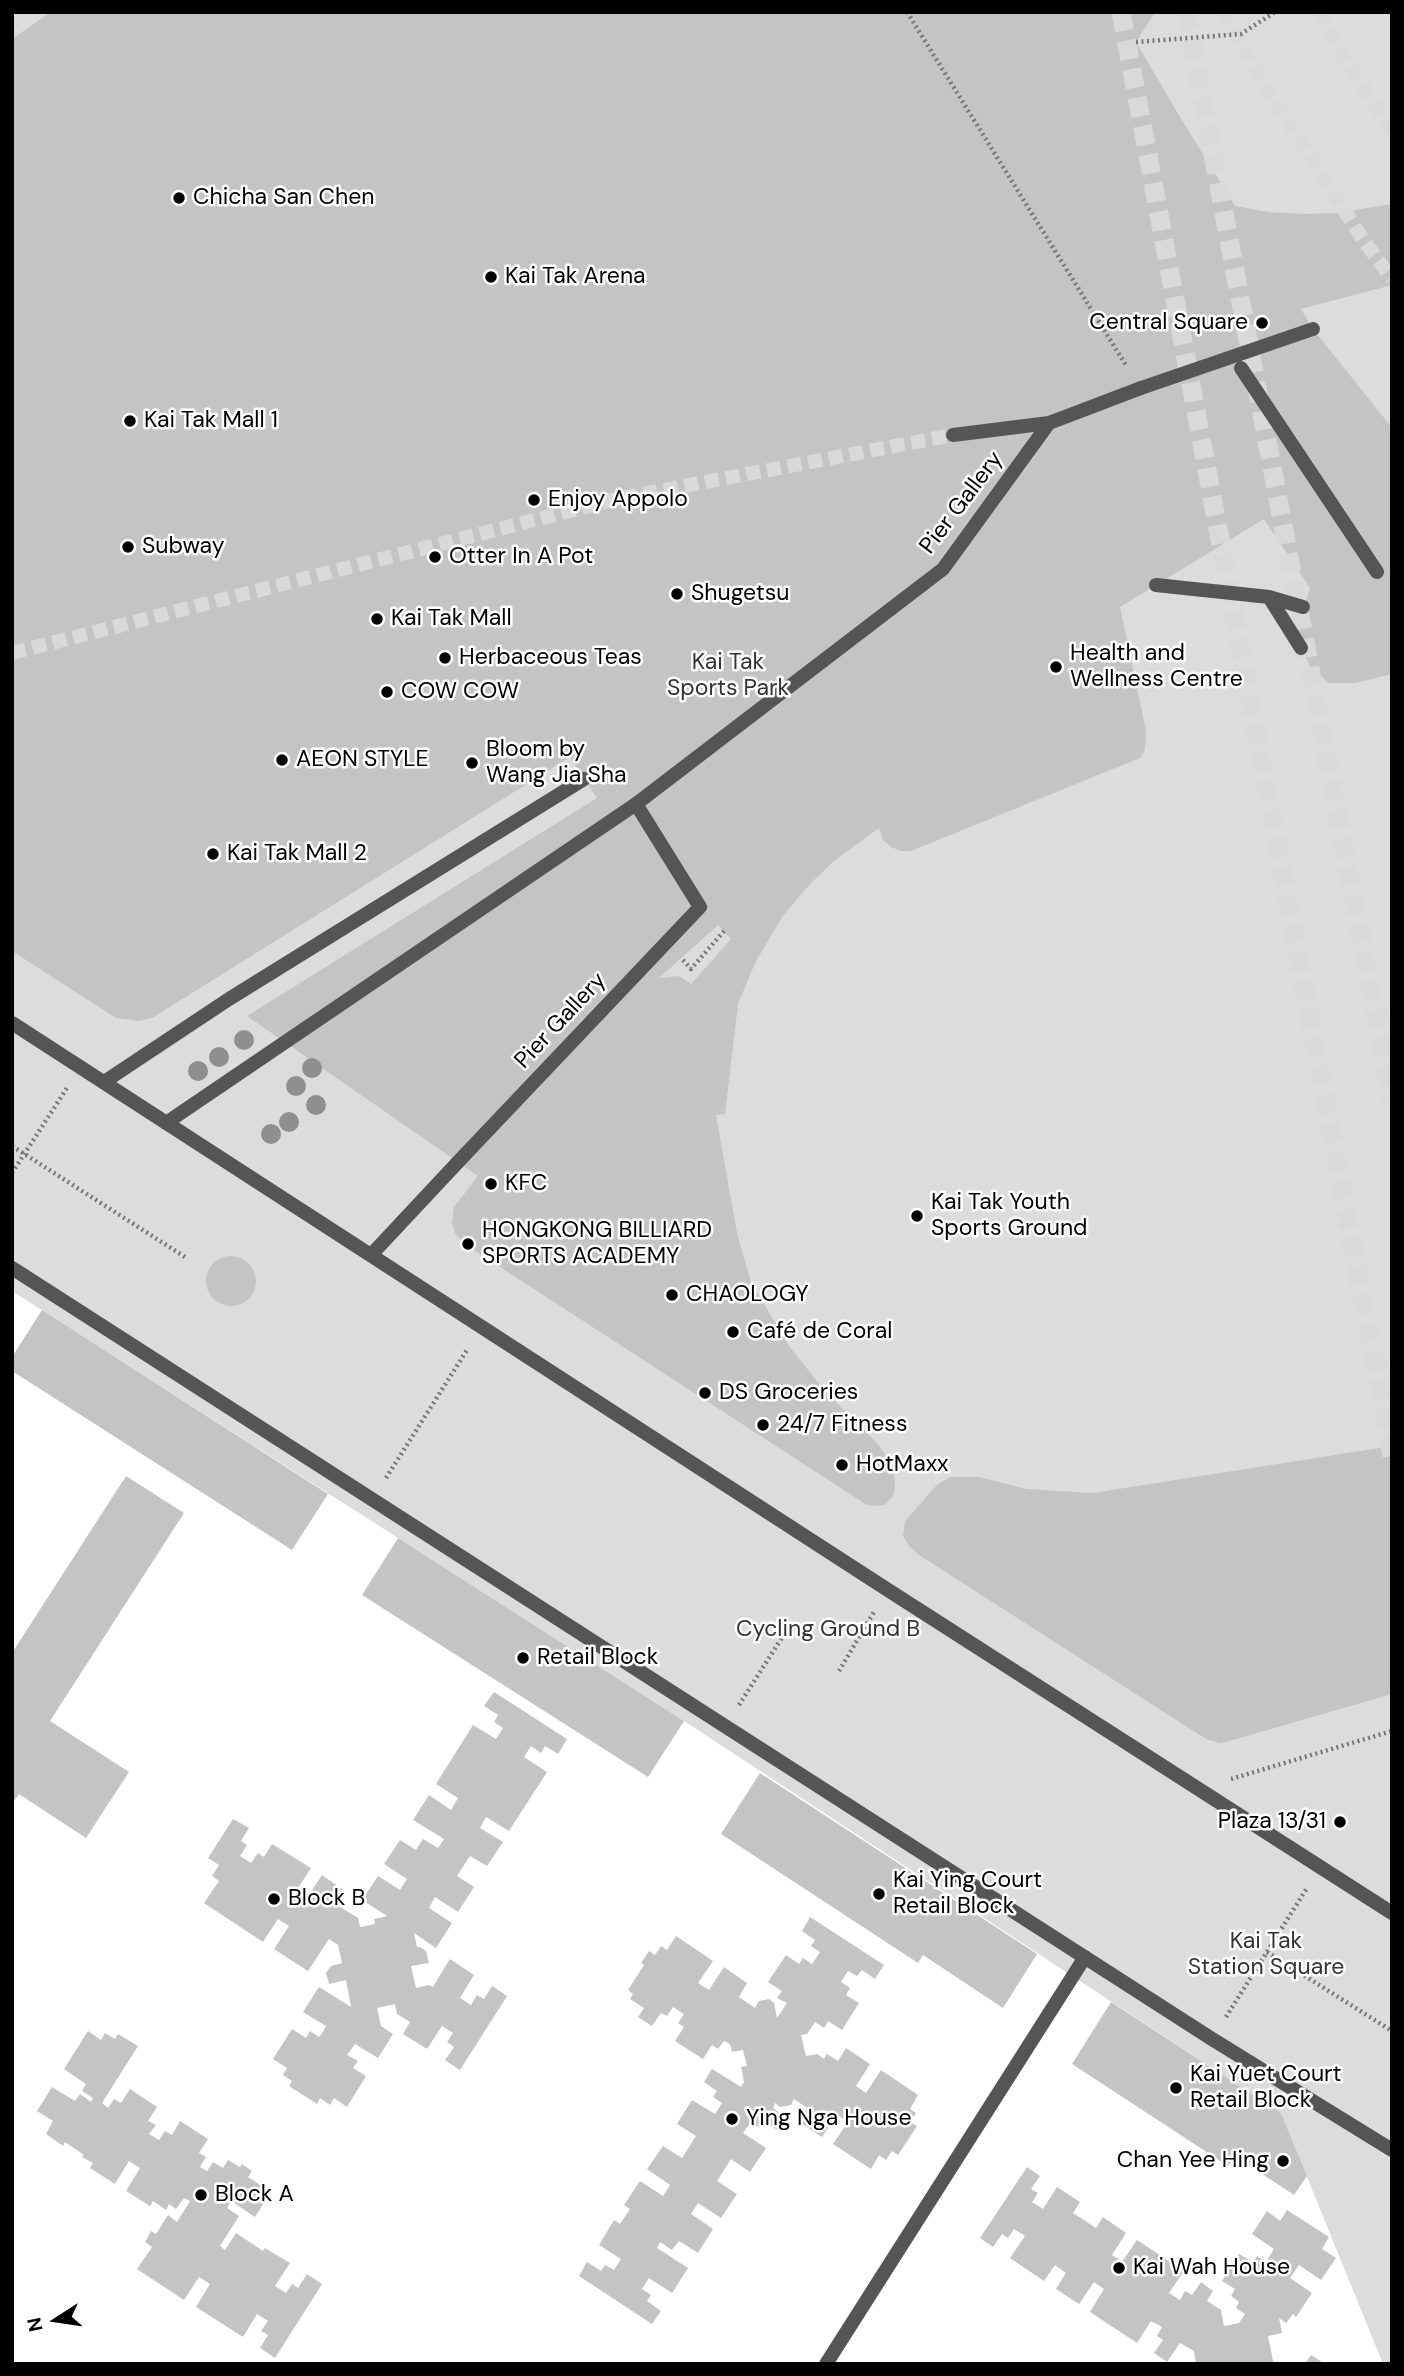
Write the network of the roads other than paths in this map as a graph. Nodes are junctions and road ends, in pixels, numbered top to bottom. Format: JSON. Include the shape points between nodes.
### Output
{"nodes":[{"id":1,"x":1313,"y":328,"type":"dead end"},
{"id":2,"x":1241,"y":368,"type":"dead end"},
{"id":3,"x":1049,"y":424,"type":"junction"},
{"id":4,"x":953,"y":435,"type":"tunnel mouth"},
{"id":5,"x":1377,"y":572,"type":"dead end"},
{"id":6,"x":1156,"y":585,"type":"dead end"},
{"id":7,"x":1269,"y":597,"type":"junction"},
{"id":8,"x":1303,"y":607,"type":"dead end"},
{"id":9,"x":1301,"y":648,"type":"dead end"},
{"id":10,"x":584,"y":779,"type":"dead end"},
{"id":11,"x":636,"y":804,"type":"junction"},
{"id":12,"x":12,"y":1023,"type":"edge"},
{"id":13,"x":104,"y":1082,"type":"junction"},
{"id":14,"x":166,"y":1123,"type":"junction"},
{"id":15,"x":371,"y":1255,"type":"junction"},
{"id":16,"x":12,"y":1268,"type":"edge"},
{"id":17,"x":1392,"y":1913,"type":"edge"},
{"id":18,"x":1085,"y":1957,"type":"junction"},
{"id":19,"x":1392,"y":2150,"type":"edge"},
{"id":20,"x":826,"y":2364,"type":"edge"}],
"edges":[{"from":1,"to":3,"type":"street","bridge":true},
{"from":2,"to":5,"type":"street"},
{"from":3,"to":4,"type":"street"},
{"from":3,"to":11,"type":"street","name":"Pier Gallery","via":[[943,569]]},
{"from":6,"to":7,"type":"street"},
{"from":7,"to":8,"type":"street"},
{"from":7,"to":9,"type":"street"},
{"from":10,"to":13,"type":"street"},
{"from":11,"to":14,"type":"street","name":"Pier Gallery"},
{"from":11,"to":15,"type":"street","name":"Pier Gallery","bridge":true,"via":[[700,906]]},
{"from":12,"to":13,"type":"street"},
{"from":13,"to":14,"type":"street"},
{"from":14,"to":15,"type":"street"},
{"from":15,"to":17,"type":"street"},
{"from":16,"to":18,"type":"street"},
{"from":18,"to":19,"type":"street"},
{"from":18,"to":20,"type":"street"}]}
